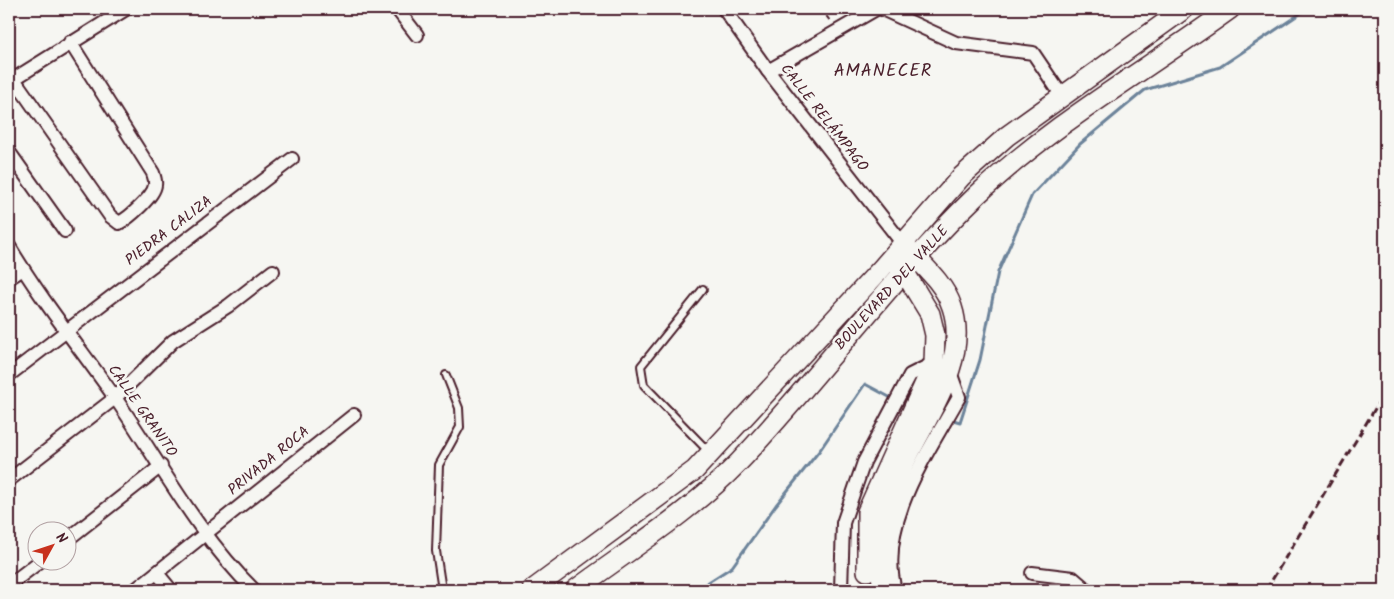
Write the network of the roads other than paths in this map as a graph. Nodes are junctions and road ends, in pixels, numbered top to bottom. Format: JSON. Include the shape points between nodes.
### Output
{"nodes":[{"id":1,"x":397,"y":9,"type":"edge"},
{"id":2,"x":724,"y":9,"type":"edge"},
{"id":3,"x":876,"y":9,"type":"edge"},
{"id":4,"x":882,"y":9,"type":"edge"},
{"id":5,"x":1184,"y":9,"type":"edge"},
{"id":6,"x":1188,"y":9,"type":"edge"},
{"id":7,"x":1230,"y":9,"type":"edge"},
{"id":8,"x":120,"y":10,"type":"edge"},
{"id":9,"x":1198,"y":31,"type":"junction"},
{"id":10,"x":417,"y":35,"type":"dead end"},
{"id":11,"x":70,"y":42,"type":"junction"},
{"id":12,"x":768,"y":72,"type":"junction"},
{"id":13,"x":11,"y":80,"type":"edge"},
{"id":14,"x":1062,"y":96,"type":"junction"},
{"id":15,"x":9,"y":152,"type":"edge"},
{"id":16,"x":292,"y":159,"type":"dead end"},
{"id":17,"x":65,"y":231,"type":"dead end"},
{"id":18,"x":9,"y":246,"type":"edge"},
{"id":19,"x":896,"y":251,"type":"junction"},
{"id":20,"x":918,"y":259,"type":"junction"},
{"id":21,"x":23,"y":269,"type":"junction"},
{"id":22,"x":273,"y":271,"type":"dead end"},
{"id":23,"x":905,"y":273,"type":"junction"},
{"id":24,"x":9,"y":278,"type":"edge"},
{"id":25,"x":703,"y":289,"type":"dead end"},
{"id":26,"x":65,"y":330,"type":"junction"},
{"id":27,"x":942,"y":368,"type":"junction"},
{"id":28,"x":9,"y":375,"type":"edge"},
{"id":29,"x":446,"y":375,"type":"dead end"},
{"id":30,"x":116,"y":398,"type":"junction"},
{"id":31,"x":354,"y":415,"type":"dead end"},
{"id":32,"x":710,"y":454,"type":"junction"},
{"id":33,"x":161,"y":466,"type":"junction"},
{"id":34,"x":9,"y":480,"type":"edge"},
{"id":35,"x":78,"y":531,"type":"edge"},
{"id":36,"x":206,"y":533,"type":"junction"},
{"id":37,"x":28,"y":570,"type":"edge"},
{"id":38,"x":157,"y":573,"type":"junction"},
{"id":39,"x":1032,"y":573,"type":"dead end"},
{"id":40,"x":9,"y":585,"type":"edge"},
{"id":41,"x":839,"y":589,"type":"edge"},
{"id":42,"x":134,"y":590,"type":"edge"},
{"id":43,"x":171,"y":590,"type":"edge"},
{"id":44,"x":254,"y":590,"type":"edge"},
{"id":45,"x":442,"y":590,"type":"edge"},
{"id":46,"x":532,"y":590,"type":"edge"},
{"id":47,"x":575,"y":590,"type":"edge"},
{"id":48,"x":871,"y":590,"type":"edge"},
{"id":49,"x":884,"y":590,"type":"edge"},
{"id":50,"x":895,"y":590,"type":"edge"},
{"id":51,"x":1087,"y":590,"type":"edge"}],
"edges":[{"from":1,"to":10,"type":"street"},
{"from":2,"to":12,"type":"street","name":"CALLE RELÁMPAGO"},
{"from":3,"to":12,"type":"street"},
{"from":4,"to":14,"type":"street","via":[[956,42],[1033,53]]},
{"from":5,"to":14,"type":"street","name":"BOULEVARD DEL VALLE"},
{"from":6,"to":9,"type":"street"},
{"from":7,"to":9,"type":"street","name":"BOULEVARD DEL VALLE"},
{"from":8,"to":11,"type":"street"},
{"from":9,"to":20,"type":"street","name":"BOULEVARD DEL VALLE","via":[[1021,156],[976,196]]},
{"from":11,"to":13,"type":"street"},
{"from":11,"to":13,"type":"street","via":[[153,173],[153,192],[127,219],[119,222],[110,216]]},
{"from":12,"to":19,"type":"street","name":"CALLE RELÁMPAGO"},
{"from":14,"to":19,"type":"street","name":"BOULEVARD DEL VALLE","via":[[1007,136],[961,177]]},
{"from":15,"to":17,"type":"street"},
{"from":16,"to":26,"type":"street","name":"PIEDRA CALIZA"},
{"from":18,"to":21,"type":"street","name":"CALLE GRANITO"},
{"from":19,"to":20,"type":"street"},
{"from":19,"to":23,"type":"street"},
{"from":19,"to":32,"type":"street","name":"BOULEVARD DEL VALLE"},
{"from":20,"to":23,"type":"street","name":"BOULEVARD DEL VALLE"},
{"from":20,"to":27,"type":"street","via":[[933,275],[952,307],[957,339]]},
{"from":21,"to":24,"type":"street"},
{"from":21,"to":26,"type":"street","name":"CALLE GRANITO"},
{"from":22,"to":30,"type":"street","via":[[173,342]]},
{"from":23,"to":27,"type":"street","via":[[930,314]]},
{"from":23,"to":47,"type":"street","name":"BOULEVARD DEL VALLE","via":[[738,463],[709,491]]},
{"from":25,"to":32,"type":"lane","via":[[641,366],[644,385]]},
{"from":26,"to":28,"type":"street","name":"PIEDRA CALIZA"},
{"from":26,"to":30,"type":"street","name":"CALLE GRANITO"},
{"from":27,"to":41,"type":"street","via":[[910,375],[864,462],[843,523]]},
{"from":27,"to":48,"type":"street","via":[[868,512],[867,571]]},
{"from":27,"to":49,"type":"street","via":[[884,517],[878,567]]},
{"from":27,"to":50,"type":"street","via":[[959,397],[907,491],[892,540]]},
{"from":29,"to":45,"type":"lane","via":[[459,408],[460,427],[439,465],[436,550]]},
{"from":30,"to":33,"type":"street","name":"CALLE GRANITO"},
{"from":30,"to":34,"type":"street"},
{"from":31,"to":36,"type":"street","name":"PRIVADA ROCA"},
{"from":32,"to":46,"type":"street","name":"BOULEVARD DEL VALLE","via":[[695,470]]},
{"from":33,"to":35,"type":"street"},
{"from":33,"to":36,"type":"street","name":"CALLE GRANITO"},
{"from":36,"to":38,"type":"street","name":"PRIVADA ROCA"},
{"from":36,"to":44,"type":"street","name":"CALLE GRANITO"},
{"from":37,"to":40,"type":"street"},
{"from":38,"to":42,"type":"street","name":"PRIVADA ROCA"},
{"from":38,"to":43,"type":"street"},
{"from":39,"to":51,"type":"street","via":[[1073,578]]}]}
